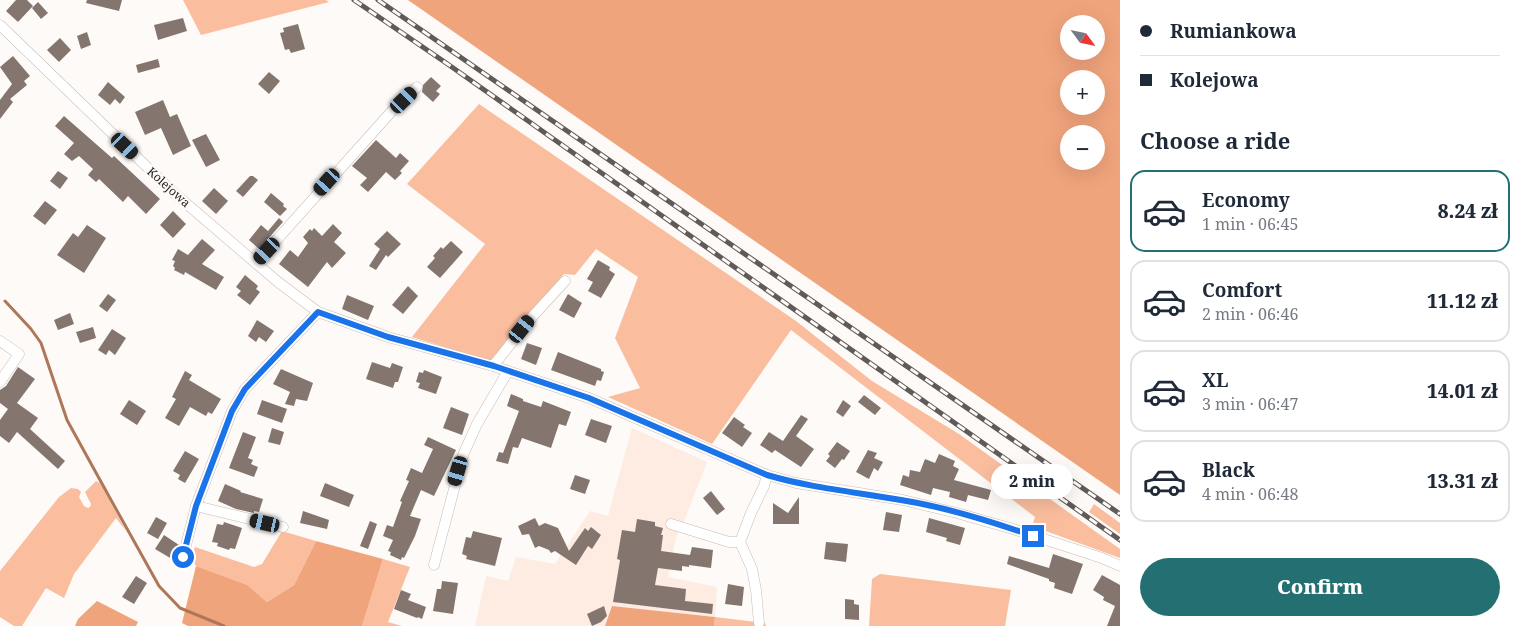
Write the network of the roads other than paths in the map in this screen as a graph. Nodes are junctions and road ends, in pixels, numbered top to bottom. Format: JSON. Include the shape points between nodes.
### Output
{"nodes":[{"id":1,"x":0,"y":25,"type":"edge"},
{"id":2,"x":417,"y":87,"type":"dead end"},
{"id":3,"x":256,"y":263,"type":"junction"},
{"id":4,"x":564,"y":281,"type":"dead end"},
{"id":5,"x":318,"y":312,"type":"junction"},
{"id":6,"x":0,"y":341,"type":"edge"},
{"id":7,"x":494,"y":366,"type":"junction"},
{"id":8,"x":508,"y":371,"type":"junction"},
{"id":9,"x":0,"y":382,"type":"edge"},
{"id":10,"x":767,"y":475,"type":"junction"},
{"id":11,"x":196,"y":506,"type":"junction"},
{"id":12,"x":671,"y":524,"type":"dead end"},
{"id":13,"x":283,"y":527,"type":"dead end"},
{"id":14,"x":740,"y":542,"type":"junction"},
{"id":15,"x":183,"y":557,"type":"dead end"},
{"id":16,"x":434,"y":565,"type":"dead end"},
{"id":17,"x":1120,"y":566,"type":"edge"},
{"id":18,"x":759,"y":623,"type":"dead end"}],
"edges":[{"from":1,"to":3,"type":"street","name":"Kolejowa","via":[[174,193]]},
{"from":2,"to":3,"type":"street"},
{"from":3,"to":5,"type":"street","name":"Kolejowa"},
{"from":4,"to":7,"type":"street"},
{"from":5,"to":7,"type":"street","name":"Kolejowa","via":[[388,337]]},
{"from":5,"to":11,"type":"street","via":[[238,400]]},
{"from":6,"to":9,"type":"street","via":[[19,354]]},
{"from":7,"to":8,"type":"street","name":"Kolejowa"},
{"from":8,"to":10,"type":"street","name":"Kolejowa","via":[[589,398]]},
{"from":8,"to":16,"type":"street","via":[[463,455]]},
{"from":10,"to":14,"type":"street"},
{"from":10,"to":17,"type":"street","name":"Kolejowa","via":[[796,484],[903,500],[957,513]]},
{"from":11,"to":13,"type":"street"},
{"from":11,"to":15,"type":"street"},
{"from":12,"to":14,"type":"street","via":[[729,542]]},
{"from":14,"to":18,"type":"street","via":[[752,569]]}]}
